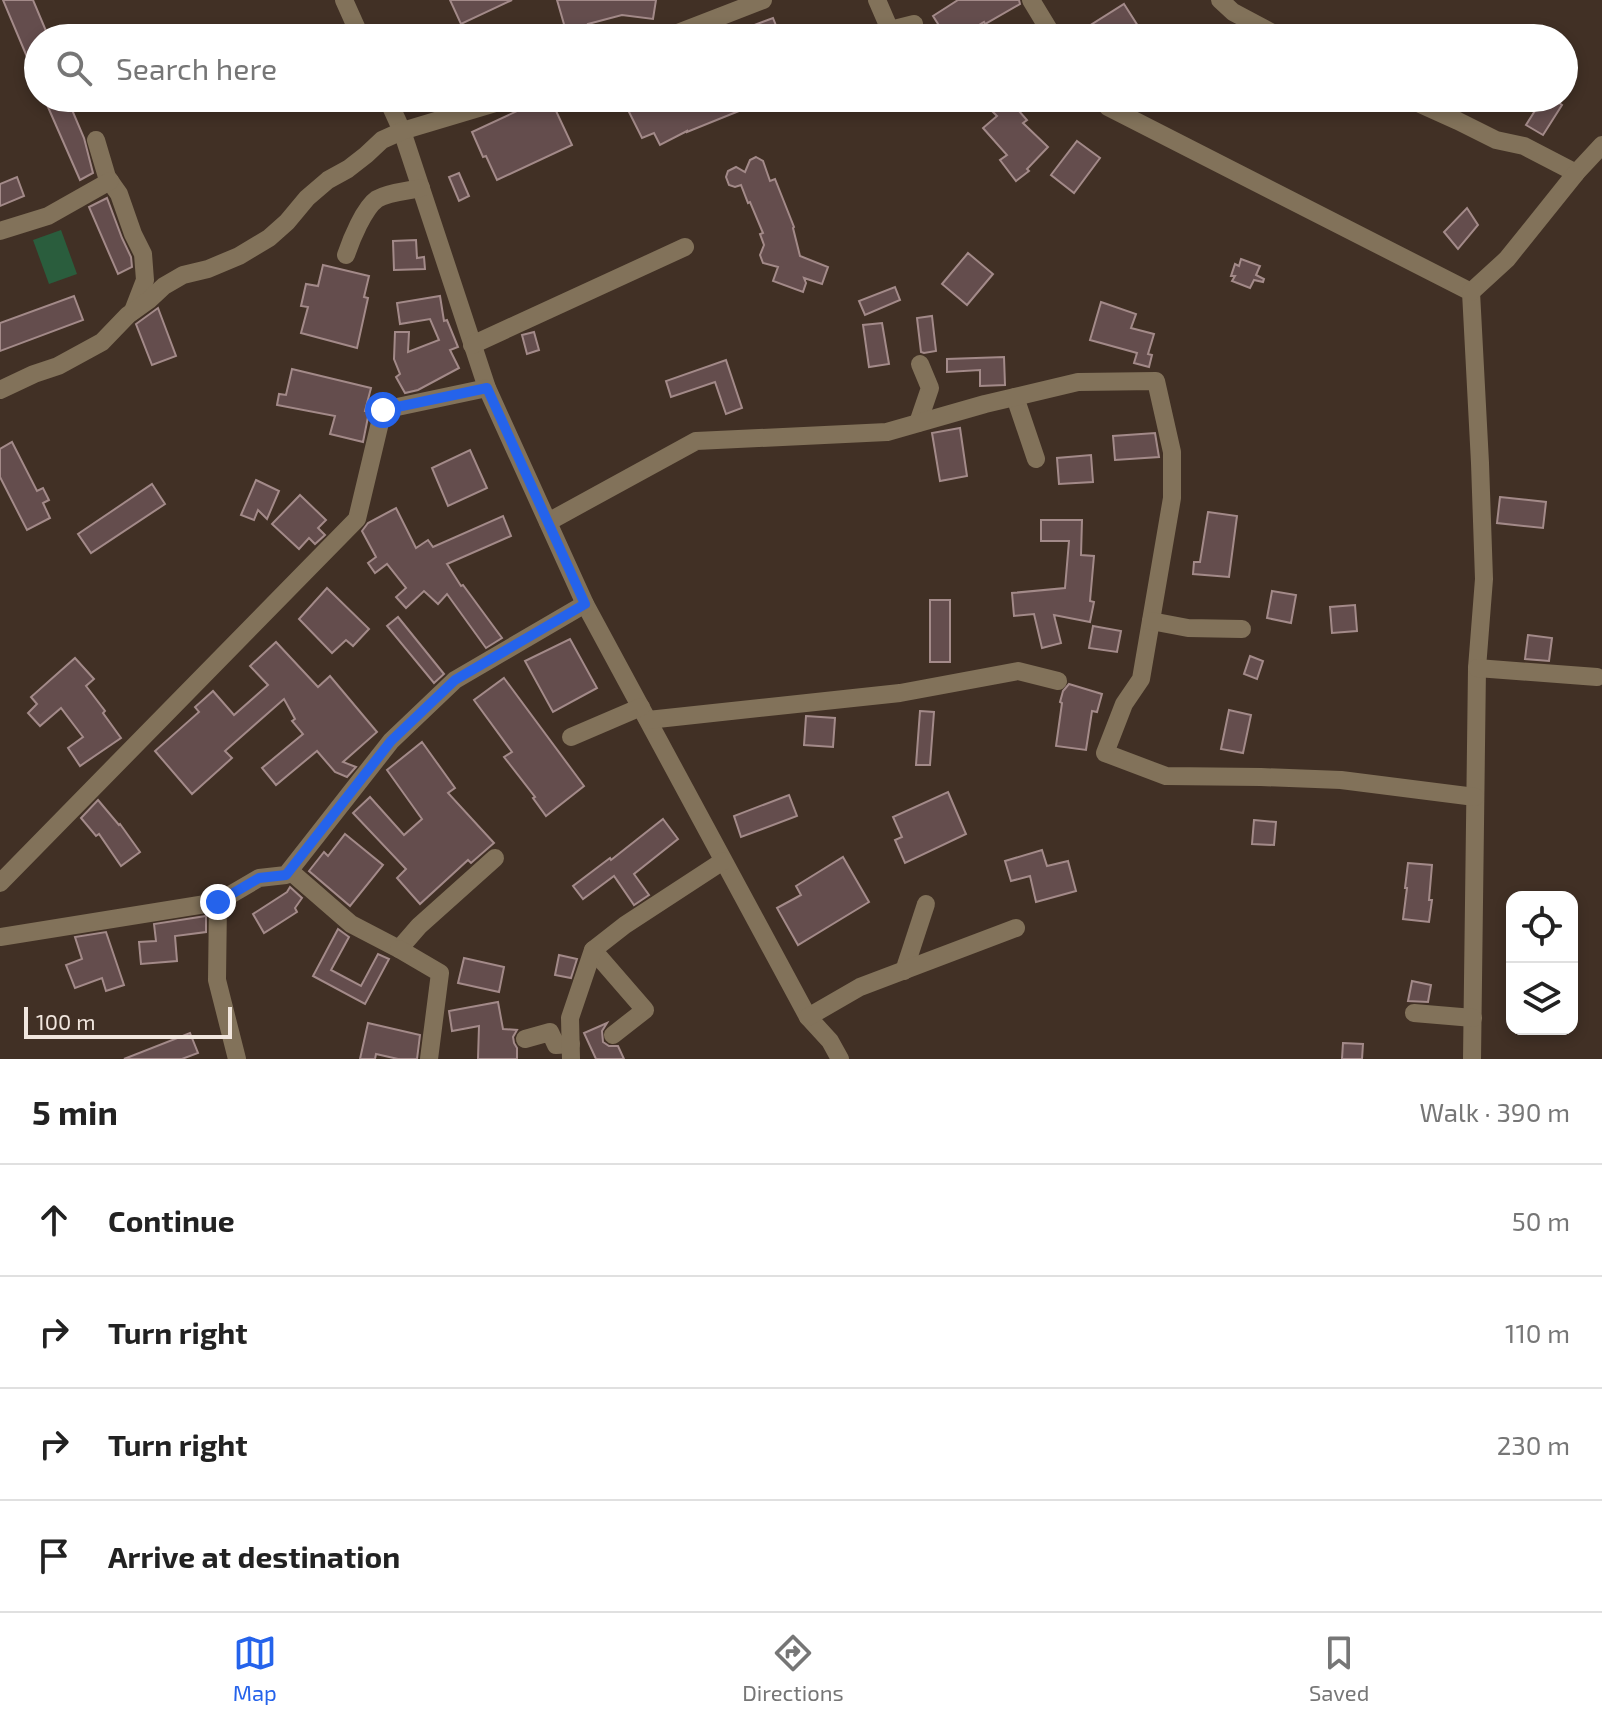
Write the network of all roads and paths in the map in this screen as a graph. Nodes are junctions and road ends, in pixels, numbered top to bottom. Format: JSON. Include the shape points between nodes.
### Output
{"nodes":[{"id":1,"x":344,"y":0,"type":"edge"},
{"id":2,"x":763,"y":0,"type":"edge"},
{"id":3,"x":877,"y":0,"type":"edge"},
{"id":4,"x":1031,"y":0,"type":"edge"},
{"id":5,"x":1220,"y":0,"type":"edge"},
{"id":6,"x":355,"y":24,"type":"edge"},
{"id":7,"x":701,"y":24,"type":"edge"},
{"id":8,"x":887,"y":24,"type":"edge"},
{"id":9,"x":1046,"y":24,"type":"edge"},
{"id":10,"x":1256,"y":24,"type":"edge"},
{"id":11,"x":393,"y":112,"type":"edge"},
{"id":12,"x":465,"y":112,"type":"edge"},
{"id":13,"x":1118,"y":112,"type":"edge"},
{"id":14,"x":1437,"y":112,"type":"edge"},
{"id":15,"x":402,"y":131,"type":"junction"},
{"id":16,"x":96,"y":140,"type":"dead end"},
{"id":17,"x":1602,"y":145,"type":"edge"},
{"id":18,"x":1576,"y":173,"type":"junction"},
{"id":19,"x":110,"y":181,"type":"junction"},
{"id":20,"x":421,"y":188,"type":"junction"},
{"id":21,"x":0,"y":231,"type":"edge"},
{"id":22,"x":685,"y":247,"type":"dead end"},
{"id":23,"x":346,"y":255,"type":"dead end"},
{"id":24,"x":1471,"y":292,"type":"junction"},
{"id":25,"x":133,"y":311,"type":"junction"},
{"id":26,"x":472,"y":345,"type":"junction"},
{"id":27,"x":920,"y":364,"type":"dead end"},
{"id":28,"x":487,"y":388,"type":"junction"},
{"id":29,"x":0,"y":390,"type":"edge"},
{"id":30,"x":1015,"y":397,"type":"junction"},
{"id":31,"x":918,"y":423,"type":"junction"},
{"id":32,"x":1036,"y":459,"type":"dead end"},
{"id":33,"x":548,"y":522,"type":"junction"},
{"id":34,"x":585,"y":604,"type":"junction"},
{"id":35,"x":1151,"y":621,"type":"junction"},
{"id":36,"x":1242,"y":629,"type":"dead end"},
{"id":37,"x":1477,"y":668,"type":"junction"},
{"id":38,"x":1597,"y":677,"type":"dead end"},
{"id":39,"x":1058,"y":681,"type":"dead end"},
{"id":40,"x":644,"y":714,"type":"junction"},
{"id":41,"x":571,"y":737,"type":"dead end"},
{"id":42,"x":1475,"y":797,"type":"junction"},
{"id":43,"x":495,"y":858,"type":"dead end"},
{"id":44,"x":723,"y":861,"type":"junction"},
{"id":45,"x":290,"y":871,"type":"junction"},
{"id":46,"x":0,"y":883,"type":"edge"},
{"id":47,"x":218,"y":902,"type":"junction"},
{"id":48,"x":926,"y":904,"type":"dead end"},
{"id":49,"x":1016,"y":928,"type":"dead end"},
{"id":50,"x":0,"y":937,"type":"edge"},
{"id":51,"x":399,"y":949,"type":"junction"},
{"id":52,"x":593,"y":950,"type":"junction"},
{"id":53,"x":904,"y":971,"type":"junction"},
{"id":54,"x":1414,"y":1013,"type":"dead end"},
{"id":55,"x":808,"y":1017,"type":"junction"},
{"id":56,"x":1473,"y":1018,"type":"junction"},
{"id":57,"x":613,"y":1035,"type":"dead end"},
{"id":58,"x":525,"y":1039,"type":"dead end"},
{"id":59,"x":571,"y":1051,"type":"edge"},
{"id":60,"x":237,"y":1059,"type":"edge"},
{"id":61,"x":429,"y":1059,"type":"edge"},
{"id":62,"x":840,"y":1059,"type":"edge"},
{"id":63,"x":1472,"y":1059,"type":"edge"}],
"edges":[{"from":1,"to":6,"type":"street"},
{"from":2,"to":7,"type":"street"},
{"from":3,"to":8,"type":"street"},
{"from":4,"to":9,"type":"street"},
{"from":5,"to":10,"type":"street"},
{"from":11,"to":15,"type":"street"},
{"from":12,"to":15,"type":"street"},
{"from":13,"to":24,"type":"street"},
{"from":14,"to":18,"type":"street"},
{"from":15,"to":20,"type":"street"},
{"from":15,"to":25,"type":"street","via":[[328,180],[269,238],[239,256],[183,275]]},
{"from":16,"to":19,"type":"street"},
{"from":17,"to":18,"type":"street"},
{"from":18,"to":24,"type":"street","via":[[1507,259]]},
{"from":19,"to":21,"type":"street","via":[[48,216]]},
{"from":19,"to":25,"type":"street","via":[[143,254],[145,280]]},
{"from":20,"to":23,"type":"street","via":[[377,200]]},
{"from":20,"to":26,"type":"street"},
{"from":22,"to":26,"type":"street"},
{"from":24,"to":37,"type":"street","via":[[1484,579]]},
{"from":25,"to":29,"type":"street","via":[[102,342]]},
{"from":26,"to":28,"type":"street"},
{"from":27,"to":31,"type":"street","via":[[930,388]]},
{"from":28,"to":33,"type":"street"},
{"from":28,"to":46,"type":"street","via":[[383,410],[357,519]]},
{"from":30,"to":31,"type":"street"},
{"from":30,"to":32,"type":"street"},
{"from":30,"to":35,"type":"street","via":[[1078,382],[1156,381],[1172,452],[1172,498]]},
{"from":31,"to":33,"type":"street","via":[[887,432],[696,441]]},
{"from":33,"to":34,"type":"street"},
{"from":34,"to":40,"type":"street"},
{"from":34,"to":45,"type":"street","via":[[455,680],[391,741]]},
{"from":35,"to":36,"type":"street"},
{"from":35,"to":42,"type":"street","via":[[1141,679],[1124,704],[1105,753],[1166,776],[1341,780]]},
{"from":37,"to":38,"type":"street"},
{"from":37,"to":42,"type":"street"},
{"from":39,"to":40,"type":"street","via":[[1018,671],[900,693]]},
{"from":40,"to":41,"type":"street"},
{"from":40,"to":44,"type":"street"},
{"from":42,"to":56,"type":"street"},
{"from":43,"to":51,"type":"street"},
{"from":44,"to":52,"type":"street"},
{"from":44,"to":55,"type":"street"},
{"from":45,"to":47,"type":"street","via":[[259,878]]},
{"from":45,"to":51,"type":"street","via":[[351,924]]},
{"from":47,"to":50,"type":"street"},
{"from":47,"to":60,"type":"street","via":[[217,980]]},
{"from":48,"to":53,"type":"street"},
{"from":49,"to":53,"type":"street"},
{"from":51,"to":61,"type":"street","via":[[440,973]]},
{"from":52,"to":57,"type":"street","via":[[645,1010]]},
{"from":52,"to":59,"type":"street","via":[[570,1018]]},
{"from":53,"to":55,"type":"street","via":[[860,987]]},
{"from":54,"to":56,"type":"street"},
{"from":55,"to":62,"type":"street"},
{"from":56,"to":63,"type":"street"},
{"from":58,"to":59,"type":"street","via":[[550,1032],[556,1045]]}]}
